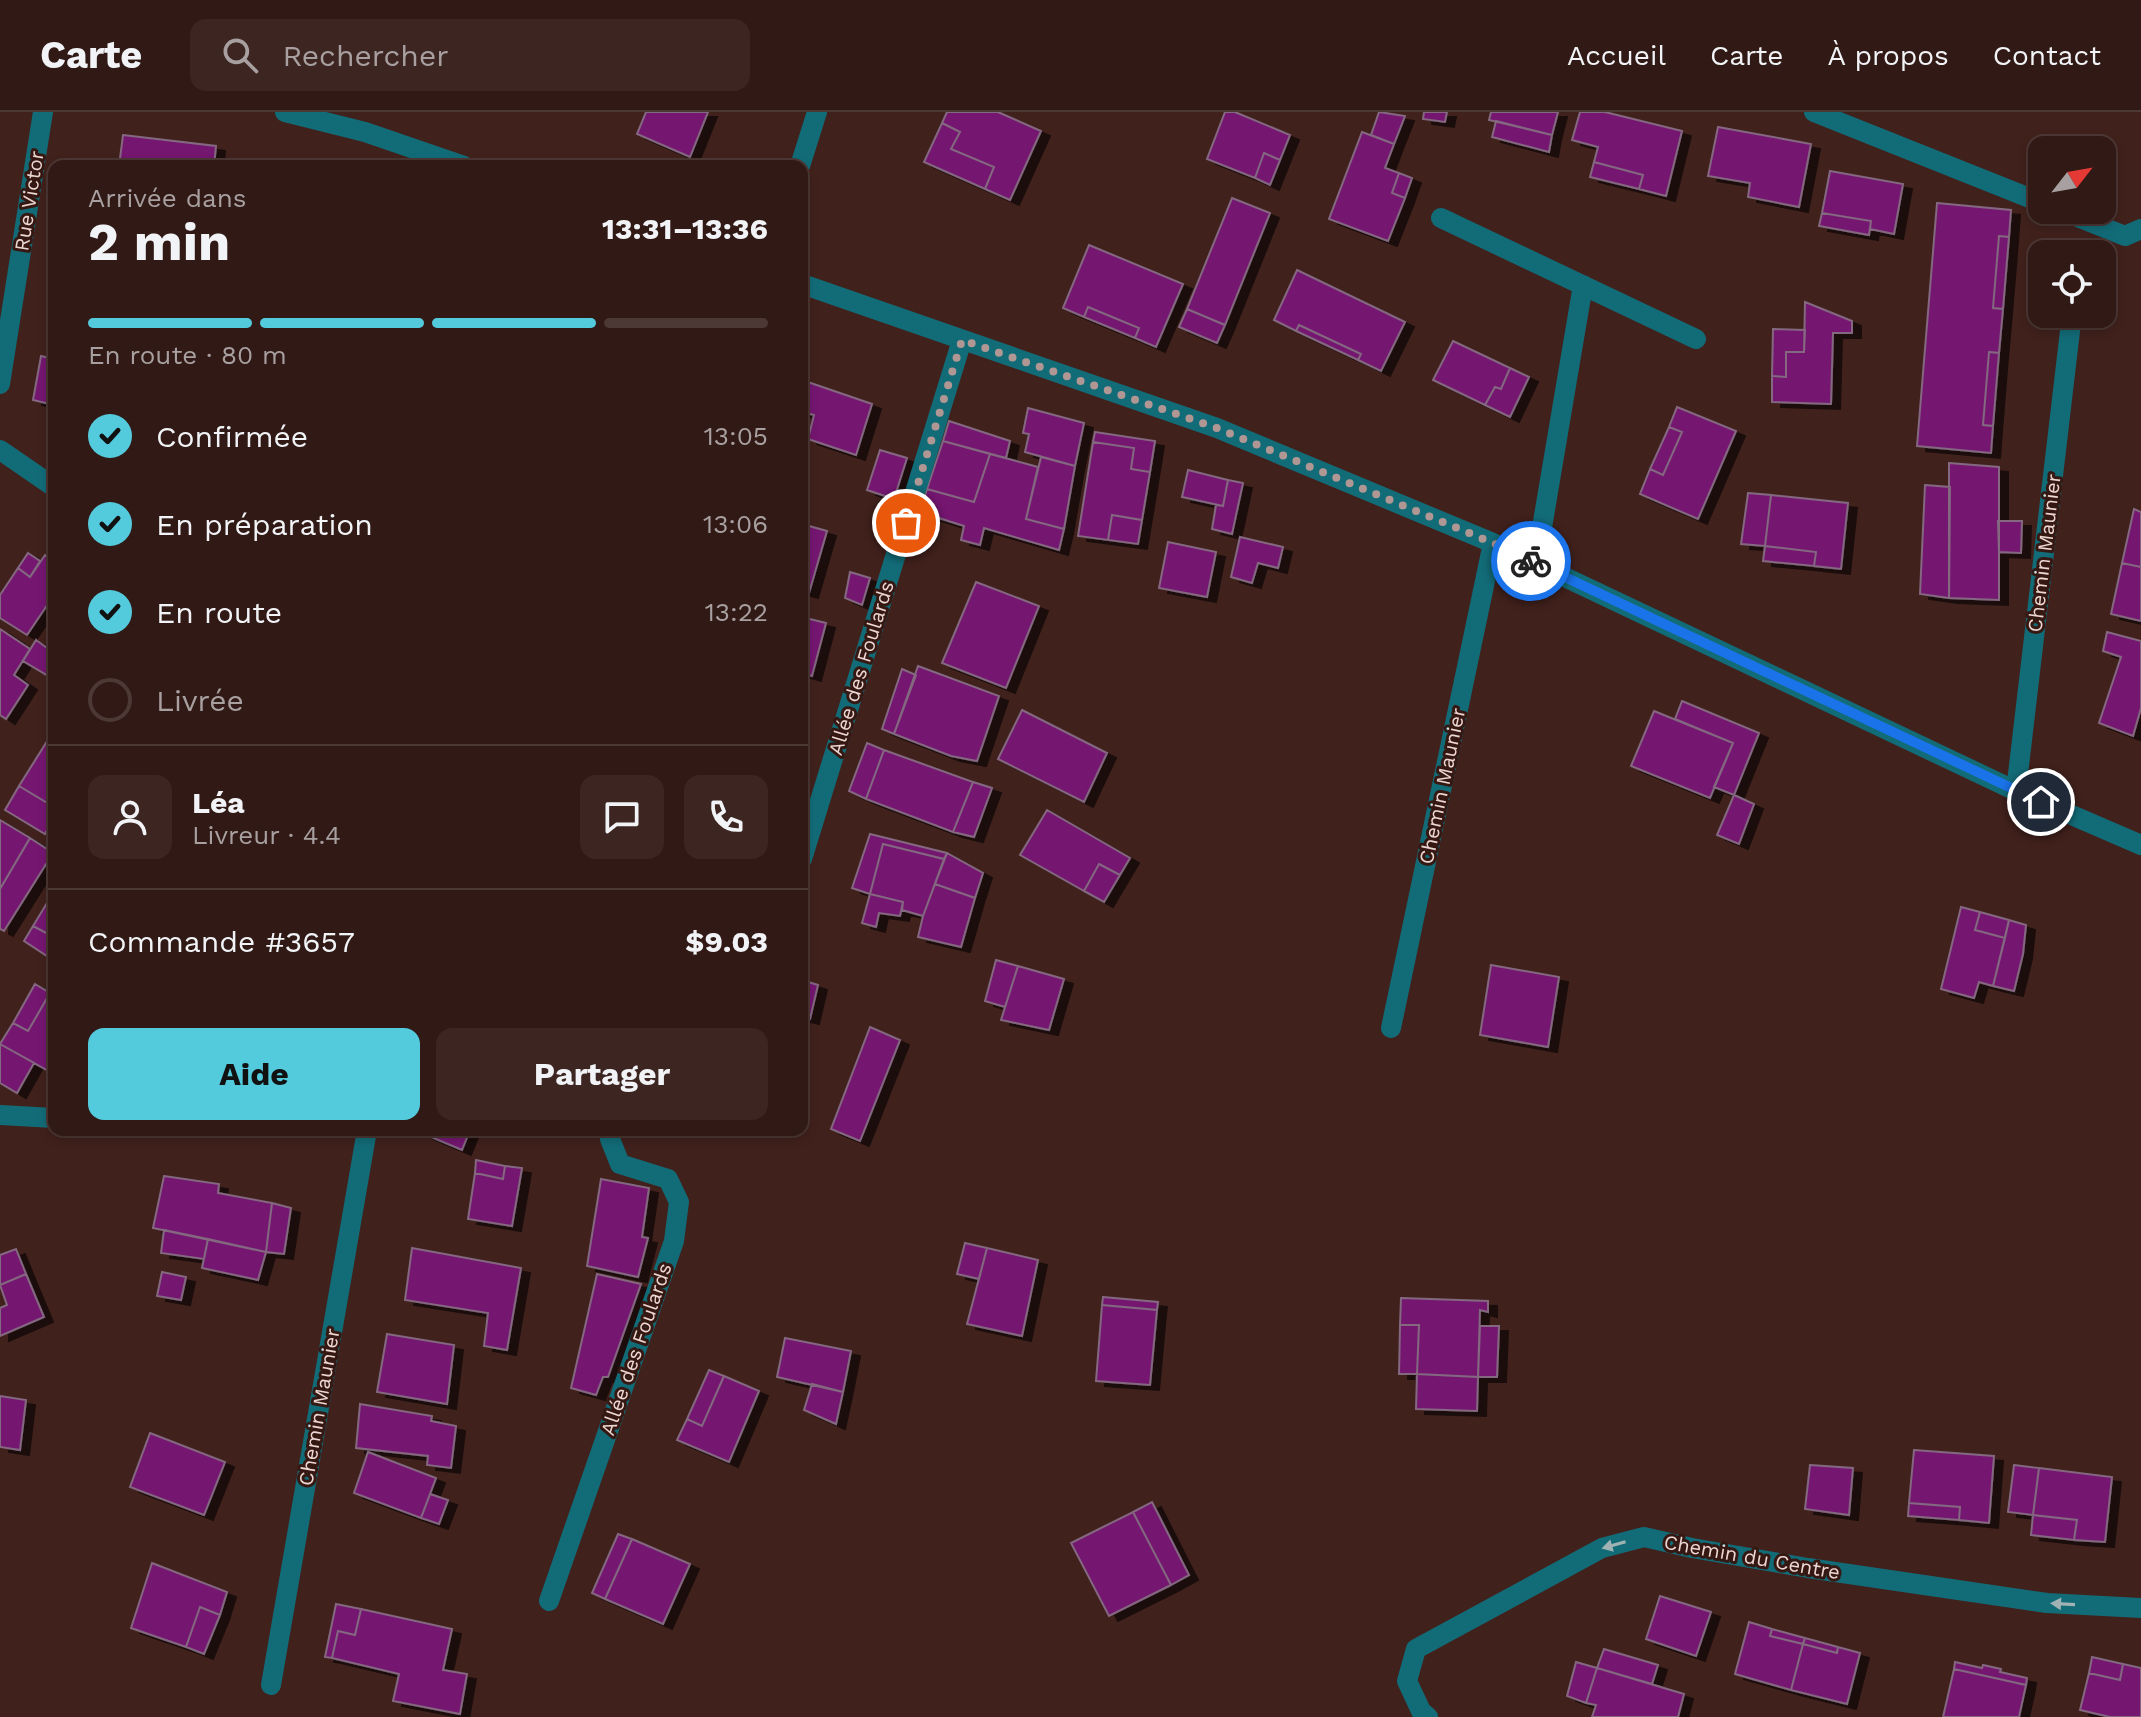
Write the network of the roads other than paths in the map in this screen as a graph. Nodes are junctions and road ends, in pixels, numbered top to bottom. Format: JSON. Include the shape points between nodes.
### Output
{"nodes":[{"id":1,"x":43,"y":112,"type":"edge"},
{"id":2,"x":285,"y":112,"type":"edge"},
{"id":3,"x":817,"y":112,"type":"edge"},
{"id":4,"x":1814,"y":112,"type":"edge"},
{"id":5,"x":447,"y":160,"type":"edge"},
{"id":6,"x":802,"y":160,"type":"edge"},
{"id":7,"x":2028,"y":197,"type":"edge"},
{"id":8,"x":1441,"y":218,"type":"dead end"},
{"id":9,"x":2095,"y":224,"type":"edge"},
{"id":10,"x":2141,"y":229,"type":"edge"},
{"id":11,"x":1583,"y":285,"type":"junction"},
{"id":12,"x":808,"y":286,"type":"edge"},
{"id":13,"x":2070,"y":328,"type":"edge"},
{"id":14,"x":1696,"y":339,"type":"dead end"},
{"id":15,"x":962,"y":340,"type":"junction"},
{"id":16,"x":0,"y":384,"type":"edge"},
{"id":17,"x":0,"y":450,"type":"edge"},
{"id":18,"x":48,"y":483,"type":"edge"},
{"id":19,"x":1493,"y":543,"type":"junction"},
{"id":20,"x":1536,"y":563,"type":"junction"},
{"id":21,"x":2016,"y":791,"type":"junction"},
{"id":22,"x":808,"y":840,"type":"edge"},
{"id":23,"x":2141,"y":845,"type":"edge"},
{"id":24,"x":1391,"y":1028,"type":"dead end"},
{"id":25,"x":0,"y":1115,"type":"edge"},
{"id":26,"x":48,"y":1118,"type":"edge"},
{"id":27,"x":366,"y":1136,"type":"edge"},
{"id":28,"x":611,"y":1136,"type":"edge"},
{"id":29,"x":549,"y":1601,"type":"dead end"},
{"id":30,"x":2141,"y":1608,"type":"edge"},
{"id":31,"x":271,"y":1685,"type":"dead end"},
{"id":32,"x":1428,"y":1717,"type":"edge"}],
"edges":[{"from":1,"to":16,"type":"street","name":"Rue Victor"},
{"from":2,"to":5,"type":"street"},
{"from":3,"to":6,"type":"street"},
{"from":4,"to":7,"type":"street"},
{"from":8,"to":11,"type":"street"},
{"from":9,"to":10,"type":"street","via":[[2125,236]]},
{"from":11,"to":14,"type":"street"},
{"from":11,"to":20,"type":"street"},
{"from":12,"to":15,"type":"street"},
{"from":13,"to":21,"type":"street","name":"Chemin Maunier"},
{"from":15,"to":19,"type":"street","via":[[1217,428]]},
{"from":15,"to":22,"type":"street","name":"Allée des Foulards"},
{"from":17,"to":18,"type":"street"},
{"from":19,"to":20,"type":"street"},
{"from":19,"to":24,"type":"street","name":"Chemin Maunier"},
{"from":20,"to":21,"type":"street"},
{"from":21,"to":23,"type":"street"},
{"from":25,"to":26,"type":"street"},
{"from":27,"to":31,"type":"street","name":"Chemin Maunier"},
{"from":28,"to":29,"type":"street","name":"Allée des Foulards","via":[[620,1164],[668,1179],[679,1202],[674,1241]]},
{"from":30,"to":32,"type":"street","name":"Chemin du Centre","one_way":true,"via":[[2047,1603],[1808,1568],[1644,1537],[1602,1548],[1416,1649],[1407,1681]]}]}
